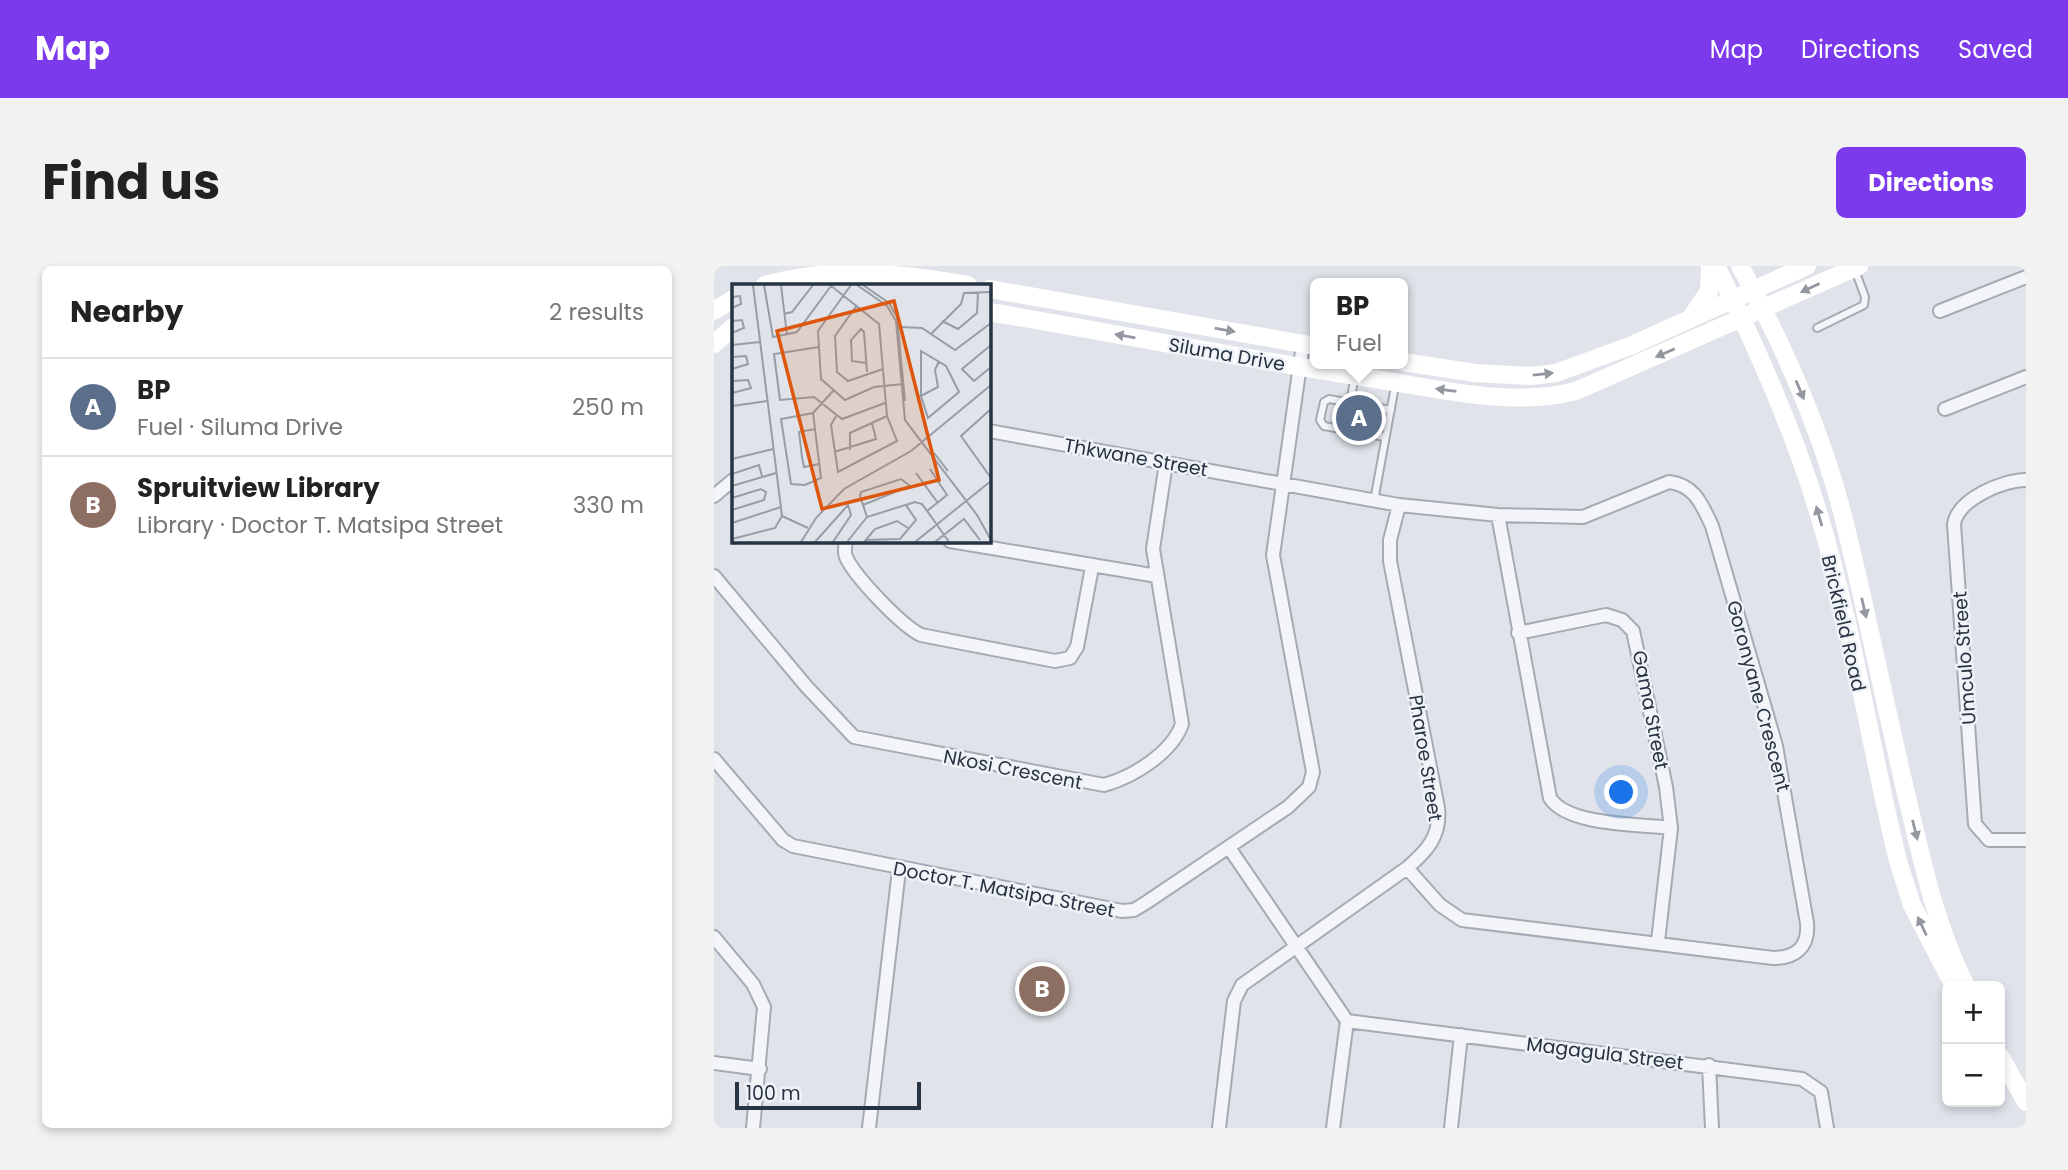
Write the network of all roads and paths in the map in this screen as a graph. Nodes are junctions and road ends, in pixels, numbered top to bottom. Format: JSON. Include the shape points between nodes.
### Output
{"nodes":[{"id":1,"x":1710,"y":266,"type":"edge"},
{"id":2,"x":1716,"y":266,"type":"edge"},
{"id":3,"x":1740,"y":266,"type":"edge"},
{"id":4,"x":1747,"y":266,"type":"edge"},
{"id":5,"x":1807,"y":266,"type":"edge"},
{"id":6,"x":1856,"y":267,"type":"edge"},
{"id":7,"x":904,"y":275,"type":"edge"},
{"id":8,"x":1783,"y":277,"type":"junction"},
{"id":9,"x":2026,"y":277,"type":"edge"},
{"id":10,"x":770,"y":284,"type":"edge"},
{"id":11,"x":962,"y":284,"type":"edge"},
{"id":12,"x":990,"y":289,"type":"edge"},
{"id":13,"x":1753,"y":290,"type":"junction"},
{"id":14,"x":732,"y":300,"type":"edge"},
{"id":15,"x":1732,"y":300,"type":"junction"},
{"id":16,"x":1763,"y":310,"type":"junction"},
{"id":17,"x":714,"y":311,"type":"edge"},
{"id":18,"x":1940,"y":311,"type":"dead end"},
{"id":19,"x":990,"y":312,"type":"edge"},
{"id":20,"x":1690,"y":319,"type":"junction"},
{"id":21,"x":1744,"y":320,"type":"junction"},
{"id":22,"x":732,"y":328,"type":"edge"},
{"id":23,"x":1817,"y":328,"type":"dead end"},
{"id":24,"x":714,"y":344,"type":"edge"},
{"id":25,"x":1309,"y":345,"type":"edge"},
{"id":26,"x":1408,"y":363,"type":"edge"},
{"id":27,"x":1301,"y":367,"type":"junction"},
{"id":28,"x":1310,"y":367,"type":"edge"},
{"id":29,"x":1338,"y":369,"type":"edge"},
{"id":30,"x":1356,"y":370,"type":"edge"},
{"id":31,"x":2026,"y":377,"type":"edge"},
{"id":32,"x":1396,"y":382,"type":"junction"},
{"id":33,"x":1350,"y":403,"type":"junction"},
{"id":34,"x":1945,"y":409,"type":"dead end"},
{"id":35,"x":1391,"y":410,"type":"junction"},
{"id":36,"x":990,"y":431,"type":"edge"},
{"id":37,"x":1385,"y":437,"type":"junction"},
{"id":38,"x":1166,"y":463,"type":"junction"},
{"id":39,"x":2026,"y":480,"type":"edge"},
{"id":40,"x":732,"y":481,"type":"edge"},
{"id":41,"x":1283,"y":483,"type":"junction"},
{"id":42,"x":714,"y":496,"type":"edge"},
{"id":43,"x":1374,"y":501,"type":"junction"},
{"id":44,"x":1399,"y":505,"type":"junction"},
{"id":45,"x":1498,"y":515,"type":"junction"},
{"id":46,"x":846,"y":542,"type":"edge"},
{"id":47,"x":955,"y":542,"type":"edge"},
{"id":48,"x":1092,"y":567,"type":"junction"},
{"id":49,"x":714,"y":576,"type":"edge"},
{"id":50,"x":1157,"y":576,"type":"junction"},
{"id":51,"x":1518,"y":633,"type":"junction"},
{"id":52,"x":714,"y":759,"type":"edge"},
{"id":53,"x":1671,"y":828,"type":"junction"},
{"id":54,"x":2026,"y":840,"type":"edge"},
{"id":55,"x":1230,"y":849,"type":"junction"},
{"id":56,"x":1407,"y":869,"type":"junction"},
{"id":57,"x":899,"y":870,"type":"junction"},
{"id":58,"x":714,"y":937,"type":"edge"},
{"id":59,"x":1658,"y":941,"type":"junction"},
{"id":60,"x":1296,"y":944,"type":"junction"},
{"id":61,"x":1951,"y":981,"type":"edge"},
{"id":62,"x":1964,"y":981,"type":"edge"},
{"id":63,"x":1347,"y":1021,"type":"junction"},
{"id":64,"x":1461,"y":1035,"type":"junction"},
{"id":65,"x":714,"y":1063,"type":"edge"},
{"id":66,"x":1709,"y":1065,"type":"junction"},
{"id":67,"x":2005,"y":1065,"type":"edge"},
{"id":68,"x":760,"y":1069,"type":"junction"},
{"id":69,"x":2026,"y":1102,"type":"edge"},
{"id":70,"x":754,"y":1128,"type":"edge"},
{"id":71,"x":869,"y":1128,"type":"edge"},
{"id":72,"x":1219,"y":1128,"type":"edge"},
{"id":73,"x":1333,"y":1128,"type":"edge"},
{"id":74,"x":1451,"y":1128,"type":"edge"},
{"id":75,"x":1712,"y":1128,"type":"edge"},
{"id":76,"x":1828,"y":1128,"type":"edge"}],
"edges":[{"from":1,"to":20,"type":"street","via":[[1709,291]]},
{"from":2,"to":15,"type":"street","name":"Brickfield Road"},
{"from":3,"to":13,"type":"street","name":"Brickfield Road"},
{"from":4,"to":8,"type":"street"},
{"from":5,"to":8,"type":"street"},
{"from":6,"to":16,"type":"street","name":"Siluma Drive","one_way":true},
{"from":6,"to":23,"type":"lane","via":[[1864,305]]},
{"from":7,"to":10,"type":"street","via":[[850,269]]},
{"from":7,"to":11,"type":"street"},
{"from":8,"to":13,"type":"street"},
{"from":9,"to":18,"type":"street"},
{"from":12,"to":25,"type":"street","name":"Siluma Drive","one_way":true},
{"from":13,"to":15,"type":"street"},
{"from":13,"to":16,"type":"street","name":"Brickfield Road"},
{"from":14,"to":17,"type":"street"},
{"from":15,"to":20,"type":"street"},
{"from":15,"to":21,"type":"street","name":"Brickfield Road"},
{"from":16,"to":21,"type":"street","name":"Siluma Drive"},
{"from":16,"to":62,"type":"street","name":"Brickfield Road","one_way":true,"via":[[1807,405],[1836,491],[1916,834],[1947,942]]},
{"from":27,"to":19,"type":"street","name":"Siluma Drive","one_way":true},
{"from":26,"to":20,"type":"street","one_way":true,"via":[[1475,373],[1545,375],[1588,363]]},
{"from":21,"to":32,"type":"street","name":"Siluma Drive","one_way":true,"via":[[1555,396],[1475,393]]},
{"from":61,"to":21,"type":"street","name":"Brickfield Road","one_way":true,"via":[[1909,897],[1819,516],[1783,408]]},
{"from":22,"to":24,"type":"street"},
{"from":25,"to":27,"type":"street","name":"Doctor T. Matsipa Street"},
{"from":27,"to":28,"type":"street","name":"Siluma Drive"},
{"from":27,"to":41,"type":"street","name":"Doctor T. Matsipa Street"},
{"from":29,"to":30,"type":"street","name":"Siluma Drive"},
{"from":30,"to":32,"type":"street","name":"Siluma Drive"},
{"from":30,"to":33,"type":"lane"},
{"from":31,"to":34,"type":"street"},
{"from":32,"to":35,"type":"lane"},
{"from":33,"to":35,"type":"lane"},
{"from":33,"to":37,"type":"lane","via":[[1325,400],[1321,424]]},
{"from":35,"to":37,"type":"lane"},
{"from":36,"to":38,"type":"street","name":"Thkwane Street"},
{"from":37,"to":43,"type":"lane"},
{"from":38,"to":41,"type":"street","name":"Thkwane Street"},
{"from":38,"to":50,"type":"street","name":"Nkosi Crescent","via":[[1153,550]]},
{"from":39,"to":54,"type":"street","name":"Umculo Street","via":[[1966,501],[1954,524],[1975,824],[1989,840]]},
{"from":40,"to":42,"type":"street"},
{"from":41,"to":43,"type":"street","name":"Goronyane Crescent"},
{"from":41,"to":55,"type":"street","name":"Doctor T. Matsipa Street","via":[[1273,555],[1313,772],[1309,787],[1299,798]]},
{"from":43,"to":44,"type":"street","name":"Goronyane Crescent"},
{"from":44,"to":45,"type":"street","name":"Goronyane Crescent"},
{"from":44,"to":56,"type":"street","name":"Pharoe Street","via":[[1390,561],[1439,819],[1431,844]]},
{"from":45,"to":51,"type":"street"},
{"from":45,"to":59,"type":"street","name":"Goronyane Crescent","via":[[1583,517],[1669,482],[1680,483],[1695,494],[1712,526],[1776,746],[1807,937],[1798,952],[1783,958]]},
{"from":46,"to":48,"type":"street","via":[[844,551],[851,565],[911,631],[1055,661],[1070,658],[1077,647]]},
{"from":47,"to":48,"type":"street"},
{"from":48,"to":50,"type":"street"},
{"from":49,"to":50,"type":"street","name":"Nkosi Crescent","via":[[853,737],[1104,785],[1129,775],[1165,749],[1182,724]]},
{"from":51,"to":53,"type":"street","via":[[1546,787],[1555,805],[1579,817]]},
{"from":51,"to":53,"type":"street","name":"Gama Street","via":[[1606,615],[1622,620],[1633,631]]},
{"from":52,"to":57,"type":"street","name":"Doctor T. Matsipa Street","via":[[789,844]]},
{"from":53,"to":59,"type":"street","name":"Gama Street"},
{"from":55,"to":57,"type":"street","name":"Doctor T. Matsipa Street","via":[[1128,911]]},
{"from":55,"to":60,"type":"street"},
{"from":56,"to":59,"type":"street","name":"Goronyane Crescent","via":[[1440,905],[1462,919]]},
{"from":56,"to":60,"type":"street","name":"Pharoe Street"},
{"from":57,"to":71,"type":"street"},
{"from":58,"to":68,"type":"street","via":[[753,984],[764,1007]]},
{"from":60,"to":63,"type":"street"},
{"from":60,"to":72,"type":"street","name":"Pharoe Street","via":[[1247,981],[1235,996]]},
{"from":63,"to":64,"type":"street","name":"Magagula Street"},
{"from":63,"to":73,"type":"street"},
{"from":64,"to":66,"type":"street","name":"Magagula Street"},
{"from":64,"to":74,"type":"street"},
{"from":65,"to":68,"type":"street"},
{"from":66,"to":75,"type":"street"},
{"from":66,"to":76,"type":"street","name":"Magagula Street","via":[[1808,1080],[1821,1093]]},
{"from":67,"to":69,"type":"street"},
{"from":68,"to":70,"type":"street"}]}
